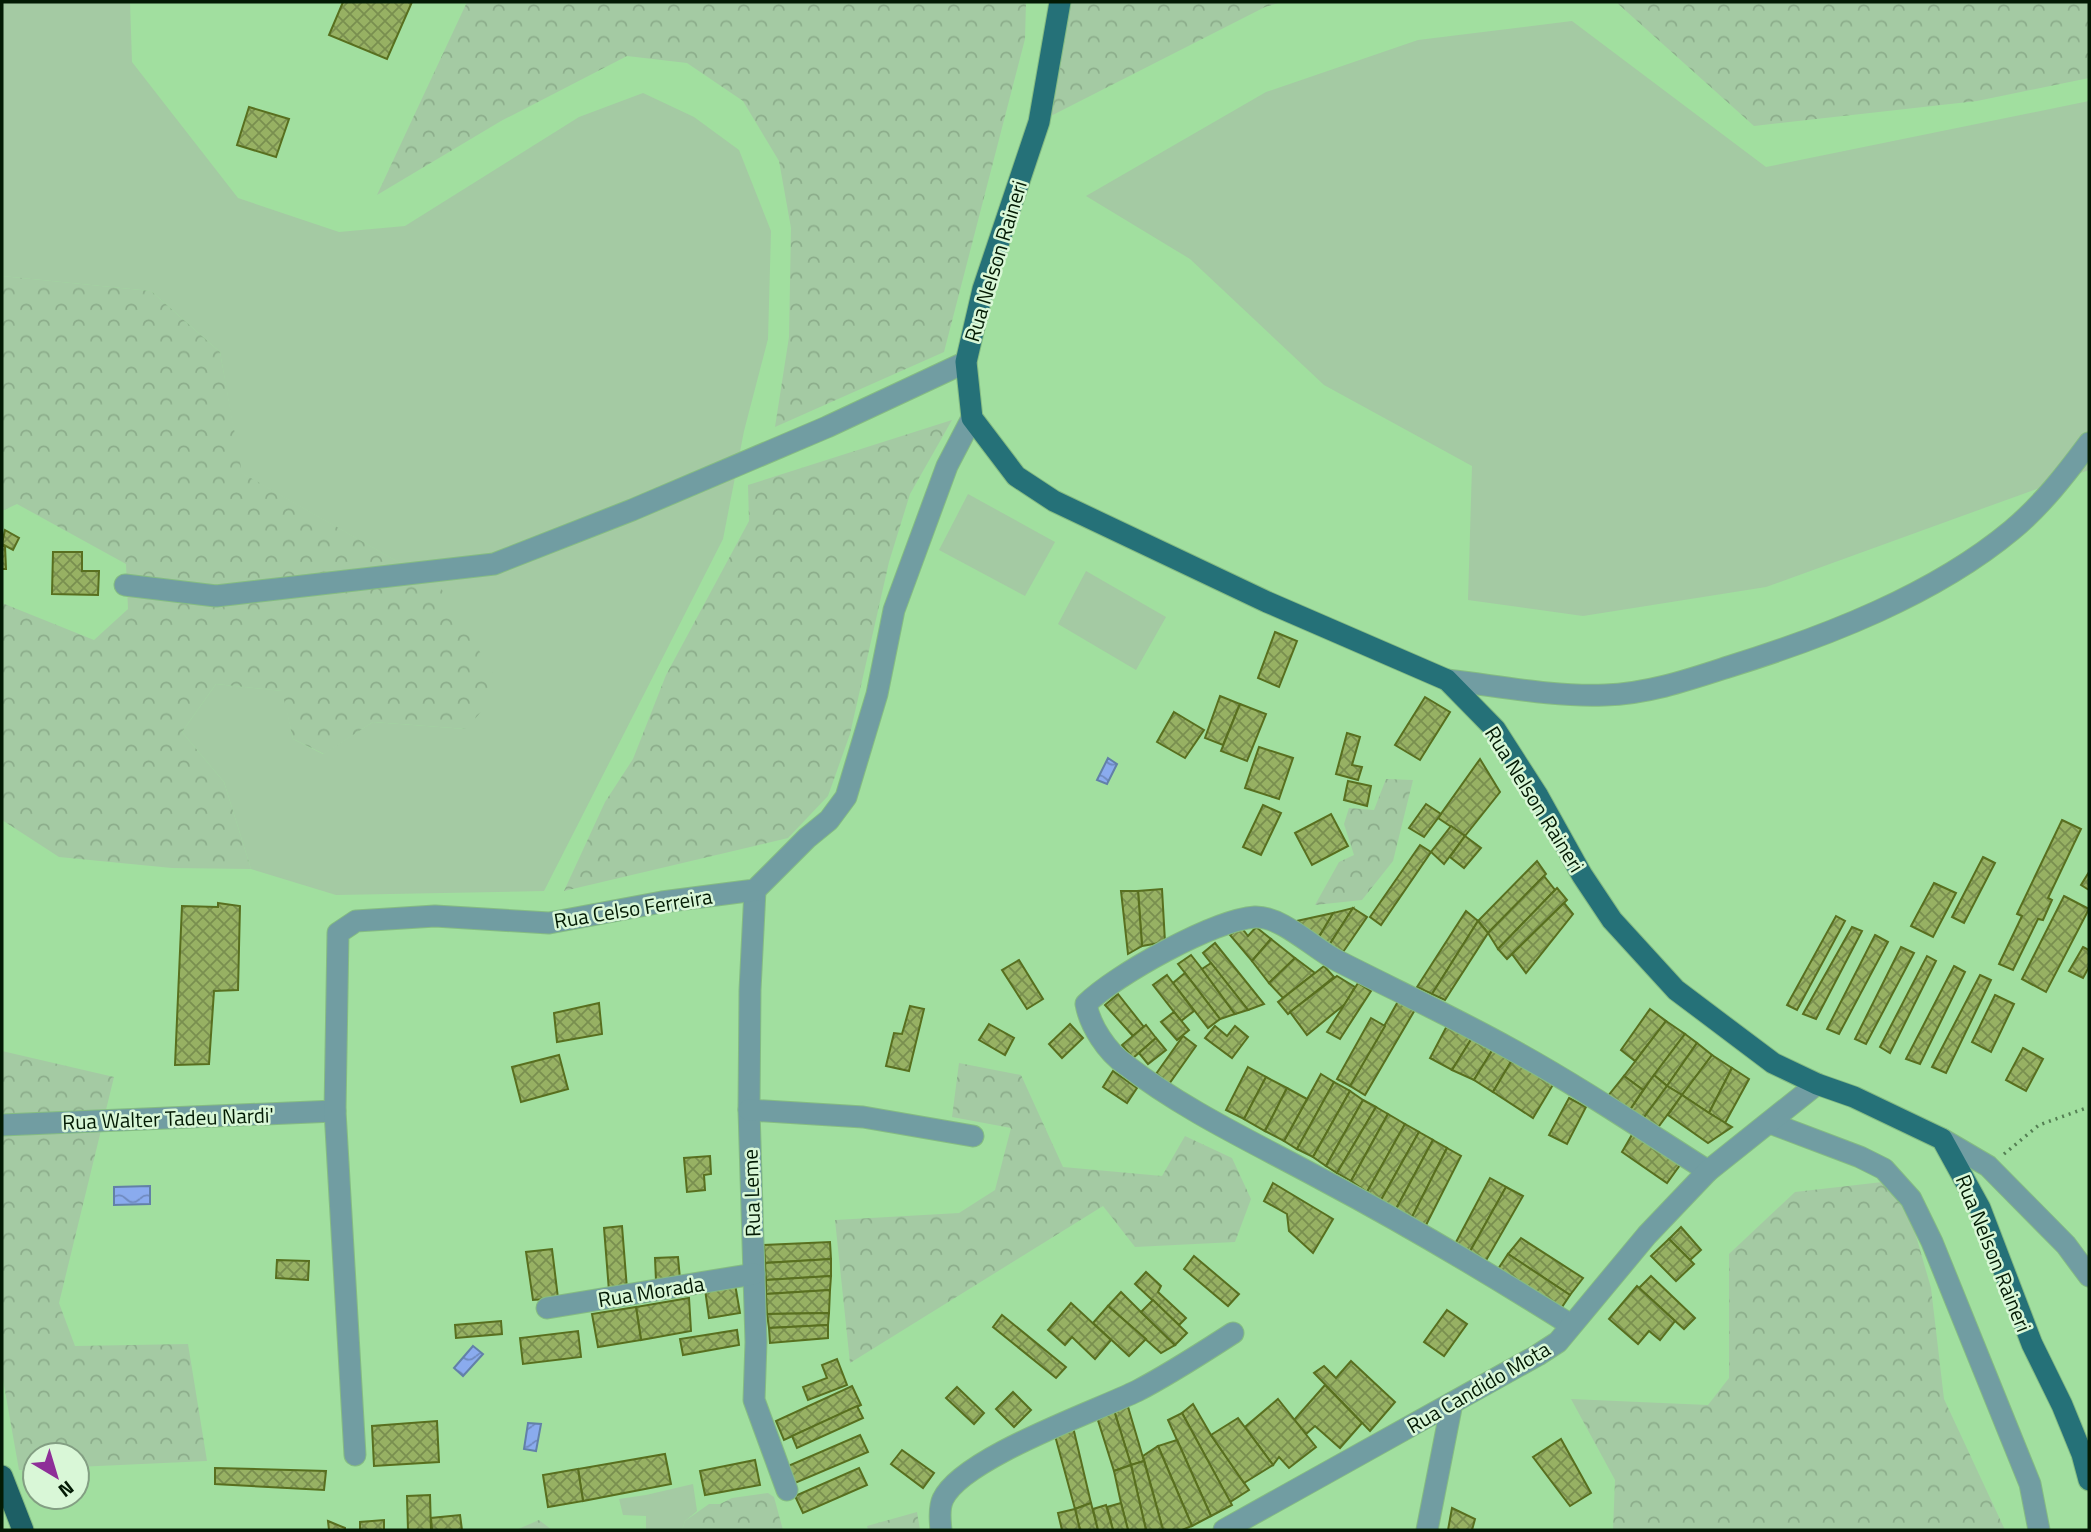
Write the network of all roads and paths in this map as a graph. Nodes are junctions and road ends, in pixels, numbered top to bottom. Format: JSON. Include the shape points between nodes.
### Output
{"nodes":[{"id":1,"x":1060,"y":2,"type":"edge"},
{"id":2,"x":966,"y":362,"type":"junction"},
{"id":3,"x":972,"y":418,"type":"junction"},
{"id":4,"x":2089,"y":443,"type":"edge"},
{"id":5,"x":125,"y":585,"type":"dead end"},
{"id":6,"x":1447,"y":680,"type":"junction"},
{"id":7,"x":755,"y":890,"type":"junction"},
{"id":8,"x":1817,"y":1084,"type":"junction"},
{"id":9,"x":2089,"y":1107,"type":"edge"},
{"id":10,"x":749,"y":1110,"type":"junction"},
{"id":11,"x":335,"y":1111,"type":"junction"},
{"id":12,"x":1770,"y":1123,"type":"junction"},
{"id":13,"x":2,"y":1125,"type":"edge"},
{"id":14,"x":973,"y":1136,"type":"dead end"},
{"id":15,"x":1942,"y":1139,"type":"junction"},
{"id":16,"x":1988,"y":1166,"type":"junction"},
{"id":17,"x":1707,"y":1171,"type":"junction"},
{"id":18,"x":754,"y":1274,"type":"junction"},
{"id":19,"x":2089,"y":1276,"type":"edge"},
{"id":20,"x":547,"y":1308,"type":"dead end"},
{"id":21,"x":1571,"y":1325,"type":"junction"},
{"id":22,"x":1233,"y":1333,"type":"dead end"},
{"id":23,"x":1452,"y":1403,"type":"junction"},
{"id":24,"x":355,"y":1455,"type":"dead end"},
{"id":25,"x":2,"y":1476,"type":"edge"},
{"id":26,"x":2089,"y":1480,"type":"edge"},
{"id":27,"x":787,"y":1490,"type":"dead end"},
{"id":28,"x":23,"y":1530,"type":"edge"},
{"id":29,"x":941,"y":1530,"type":"edge"},
{"id":30,"x":1224,"y":1530,"type":"edge"},
{"id":31,"x":1427,"y":1530,"type":"edge"},
{"id":32,"x":2039,"y":1530,"type":"edge"}],
"edges":[{"from":1,"to":2,"type":"main road","name":"Rua Nelson Raineri","via":[[1039,122],[983,289]]},
{"from":2,"to":3,"type":"main road","name":"Rua Nelson Raineri"},
{"from":2,"to":5,"type":"street","via":[[827,427],[494,565],[216,596]]},
{"from":3,"to":6,"type":"main road","name":"Rua Nelson Raineri","via":[[1016,476],[1054,501],[1267,602]]},
{"from":3,"to":7,"type":"street","via":[[947,466],[894,610],[877,694],[846,797],[829,820]]},
{"from":4,"to":6,"type":"street","via":[[2041,503],[1966,564],[1862,618],[1757,658],[1643,691],[1606,695]]},
{"from":6,"to":8,"type":"main road","name":"Rua Nelson Raineri","via":[[1495,729],[1582,875],[1642,955],[1715,1021],[1773,1063]]},
{"from":7,"to":10,"type":"street","name":"Rua Leme"},
{"from":7,"to":11,"type":"street","name":"Rua Celso Ferreira","via":[[550,923],[435,916],[356,920],[338,933]]},
{"from":8,"to":12,"type":"street","name":"Rua Candido Mota"},
{"from":8,"to":15,"type":"main road","name":"Rua Nelson Raineri"},
{"from":9,"to":16,"type":"path","via":[[2039,1125]]},
{"from":10,"to":14,"type":"street","via":[[863,1117]]},
{"from":10,"to":18,"type":"street","name":"Rua Leme"},
{"from":11,"to":13,"type":"street","name":"Rua Walter Tadeu Nardi'"},
{"from":11,"to":24,"type":"street","name":"Rua Celso Ferreira"},
{"from":12,"to":17,"type":"street","name":"Rua Candido Mota"},
{"from":12,"to":32,"type":"street","via":[[1884,1169],[1911,1199],[2030,1484]]},
{"from":15,"to":16,"type":"street"},
{"from":15,"to":26,"type":"main road","name":"Rua Nelson Raineri","via":[[1980,1208]]},
{"from":16,"to":19,"type":"street","via":[[2066,1245]]},
{"from":17,"to":21,"type":"street","name":"Rua Candido Mota"},
{"from":17,"to":21,"type":"street","via":[[1571,1084],[1336,960],[1282,924],[1256,917],[1220,926],[1164,953],[1098,992],[1087,1004],[1089,1018],[1103,1040],[1123,1064],[1150,1082],[1403,1223]]},
{"from":18,"to":20,"type":"street","name":"Rua Morada"},
{"from":18,"to":27,"type":"street","name":"Rua Leme","via":[[754,1400]]},
{"from":21,"to":23,"type":"street","name":"Rua Candido Mota","via":[[1558,1342]]},
{"from":22,"to":29,"type":"street","via":[[1139,1390],[1024,1440],[979,1466],[942,1499]]},
{"from":23,"to":30,"type":"street","name":"Rua Candido Mota"},
{"from":23,"to":31,"type":"street"},
{"from":25,"to":28,"type":"highway"}]}
